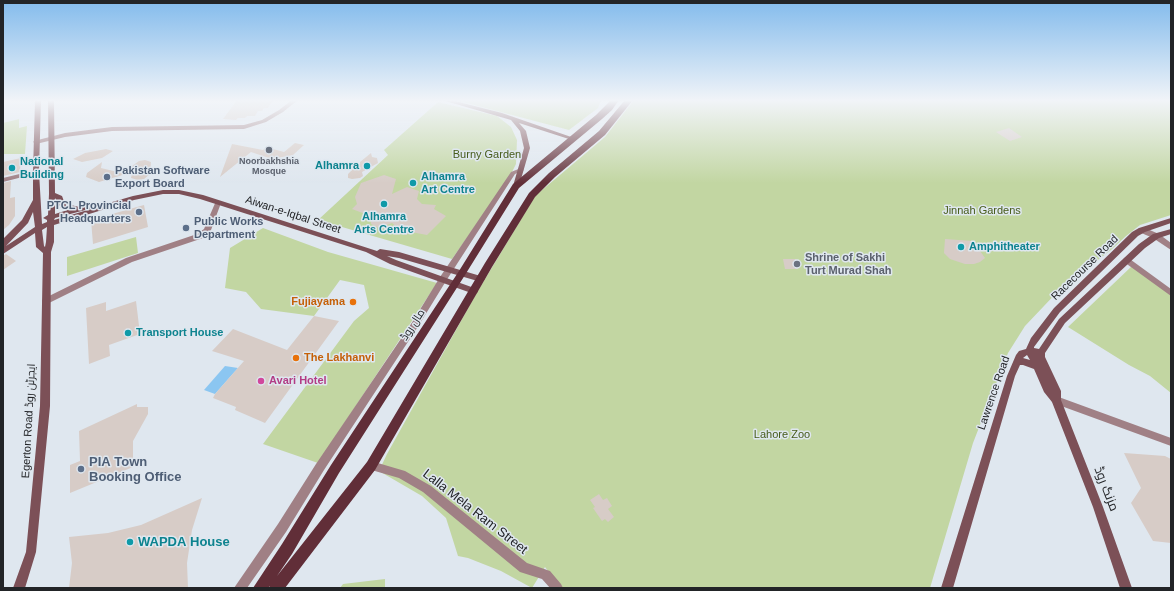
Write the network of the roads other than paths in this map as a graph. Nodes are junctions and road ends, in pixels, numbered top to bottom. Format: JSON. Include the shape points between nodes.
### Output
{"nodes":[{"id":1,"x":37,"y":128,"type":"edge"},
{"id":2,"x":51,"y":128,"type":"edge"},
{"id":3,"x":206,"y":128,"type":"edge"},
{"id":4,"x":520,"y":128,"type":"edge"},
{"id":5,"x":540,"y":128,"type":"edge"},
{"id":6,"x":587,"y":128,"type":"edge"},
{"id":7,"x":606,"y":128,"type":"edge"},
{"id":8,"x":51,"y":138,"type":"junction"},
{"id":9,"x":574,"y":139,"type":"junction"},
{"id":10,"x":36,"y":142,"type":"junction"},
{"id":11,"x":521,"y":170,"type":"junction"},
{"id":12,"x":36,"y":172,"type":"junction"},
{"id":13,"x":3,"y":180,"type":"edge"},
{"id":14,"x":516,"y":186,"type":"junction"},
{"id":15,"x":52,"y":194,"type":"junction"},
{"id":16,"x":36,"y":200,"type":"junction"},
{"id":17,"x":218,"y":203,"type":"junction"},
{"id":18,"x":101,"y":207,"type":"junction"},
{"id":19,"x":83,"y":208,"type":"junction"},
{"id":20,"x":51,"y":220,"type":"junction"},
{"id":21,"x":1171,"y":220,"type":"edge"},
{"id":22,"x":38,"y":225,"type":"junction"},
{"id":23,"x":1142,"y":230,"type":"junction"},
{"id":24,"x":1171,"y":231,"type":"edge"},
{"id":25,"x":1156,"y":236,"type":"junction"},
{"id":26,"x":3,"y":245,"type":"edge"},
{"id":27,"x":1171,"y":247,"type":"edge"},
{"id":28,"x":369,"y":250,"type":"junction"},
{"id":29,"x":3,"y":251,"type":"edge"},
{"id":30,"x":47,"y":252,"type":"junction"},
{"id":31,"x":1127,"y":260,"type":"junction"},
{"id":32,"x":450,"y":270,"type":"junction"},
{"id":33,"x":462,"y":273,"type":"junction"},
{"id":34,"x":443,"y":279,"type":"junction"},
{"id":35,"x":481,"y":279,"type":"junction"},
{"id":36,"x":455,"y":284,"type":"junction"},
{"id":37,"x":474,"y":291,"type":"junction"},
{"id":38,"x":1171,"y":293,"type":"edge"},
{"id":39,"x":46,"y":301,"type":"junction"},
{"id":40,"x":1030,"y":351,"type":"junction"},
{"id":41,"x":1041,"y":353,"type":"junction"},
{"id":42,"x":1016,"y":363,"type":"junction"},
{"id":43,"x":1036,"y":366,"type":"junction"},
{"id":44,"x":1056,"y":400,"type":"junction"},
{"id":45,"x":1171,"y":442,"type":"edge"},
{"id":46,"x":371,"y":466,"type":"junction"},
{"id":47,"x":287,"y":549,"type":"junction"},
{"id":48,"x":300,"y":555,"type":"junction"},
{"id":49,"x":19,"y":588,"type":"edge"},
{"id":50,"x":240,"y":588,"type":"edge"},
{"id":51,"x":260,"y":588,"type":"edge"},
{"id":52,"x":276,"y":588,"type":"edge"},
{"id":53,"x":557,"y":588,"type":"edge"},
{"id":54,"x":947,"y":588,"type":"edge"},
{"id":55,"x":1126,"y":588,"type":"edge"}],
"edges":[{"from":1,"to":10,"type":"main road"},
{"from":2,"to":8,"type":"main road"},
{"from":3,"to":8,"type":"street","via":[[112,129]]},
{"from":4,"to":11,"type":"main road","via":[[526,141],[527,153]]},
{"from":5,"to":9,"type":"main road"},
{"from":6,"to":9,"type":"main road","name":"مال روڈ"},
{"from":7,"to":35,"type":"main road","via":[[532,195]]},
{"from":8,"to":10,"type":"street"},
{"from":8,"to":15,"type":"main road"},
{"from":9,"to":14,"type":"main road","name":"مال روڈ"},
{"from":10,"to":12,"type":"main road"},
{"from":11,"to":14,"type":"main road"},
{"from":11,"to":32,"type":"street","via":[[513,173]]},
{"from":12,"to":13,"type":"street"},
{"from":12,"to":16,"type":"main road"},
{"from":14,"to":33,"type":"main road","name":"مال روڈ"},
{"from":15,"to":19,"type":"main road","via":[[60,198],[63,206]]},
{"from":15,"to":20,"type":"main road"},
{"from":16,"to":22,"type":"main road"},
{"from":16,"to":26,"type":"main road","via":[[25,221]]},
{"from":17,"to":18,"type":"main road","name":"Aiwan-e-Iqbal Street","via":[[174,192],[154,194]]},
{"from":17,"to":28,"type":"main road","name":"Aiwan-e-Iqbal Street"},
{"from":17,"to":39,"type":"street","via":[[207,230],[200,236],[129,260]]},
{"from":18,"to":19,"type":"main road","name":"Aiwan-e-Iqbal Street"},
{"from":18,"to":20,"type":"main road","name":"Aiwan-e-Iqbal Street"},
{"from":19,"to":20,"type":"main road","name":"Aiwan-e-Iqbal Street"},
{"from":20,"to":22,"type":"main road","name":"Aiwan-e-Iqbal Street"},
{"from":20,"to":30,"type":"main road","name":"Egerton Road ایجرٹن روڈ"},
{"from":21,"to":23,"type":"main road","name":"Racecourse Road"},
{"from":22,"to":26,"type":"main road"},
{"from":22,"to":29,"type":"main road"},
{"from":22,"to":30,"type":"main road","via":[[40,248]]},
{"from":23,"to":25,"type":"street"},
{"from":23,"to":40,"type":"main road","name":"Racecourse Road","via":[[1057,310],[1034,340]]},
{"from":24,"to":25,"type":"main road"},
{"from":25,"to":27,"type":"street"},
{"from":25,"to":31,"type":"main road"},
{"from":28,"to":32,"type":"main road","via":[[399,255]]},
{"from":28,"to":34,"type":"main road","name":"Aiwan-e-Iqbal Street","via":[[393,262]]},
{"from":30,"to":39,"type":"main road","name":"Egerton Road ایجرٹن روڈ"},
{"from":31,"to":38,"type":"street"},
{"from":31,"to":41,"type":"main road","via":[[1062,321]]},
{"from":32,"to":33,"type":"main road"},
{"from":32,"to":34,"type":"street"},
{"from":33,"to":35,"type":"main road"},
{"from":33,"to":36,"type":"main road","name":"مال روڈ"},
{"from":34,"to":36,"type":"main road","name":"Aiwan-e-Iqbal Street"},
{"from":34,"to":50,"type":"street","via":[[282,528]]},
{"from":35,"to":37,"type":"main road"},
{"from":36,"to":37,"type":"main road","name":"Aiwan-e-Iqbal Street"},
{"from":36,"to":47,"type":"main road","name":"مال روڈ","via":[[335,469]]},
{"from":37,"to":46,"type":"main road"},
{"from":39,"to":49,"type":"main road","name":"Egerton Road ایجرٹن روڈ","via":[[42,444],[31,552]]},
{"from":40,"to":41,"type":"main road"},
{"from":40,"to":42,"type":"main road","name":"Lawrence Road","via":[[1020,355]]},
{"from":40,"to":43,"type":"main road","name":"مزنگ روڈ"},
{"from":41,"to":44,"type":"main road","name":"مزنگ روڈ","via":[[1056,391]]},
{"from":42,"to":43,"type":"main road","via":[[1023,361]]},
{"from":42,"to":54,"type":"main road","name":"Lawrence Road"},
{"from":43,"to":44,"type":"main road","name":"مزنگ روڈ","via":[[1047,389]]},
{"from":44,"to":45,"type":"street"},
{"from":44,"to":55,"type":"main road","name":"مزنگ روڈ","via":[[1098,507]]},
{"from":46,"to":48,"type":"main road"},
{"from":46,"to":53,"type":"street","name":"Lalla Mela Ram Street","via":[[401,474],[427,489],[513,560],[524,568],[546,575]]},
{"from":47,"to":48,"type":"main road"},
{"from":47,"to":51,"type":"main road","name":"مال روڈ"},
{"from":48,"to":52,"type":"main road"}]}
